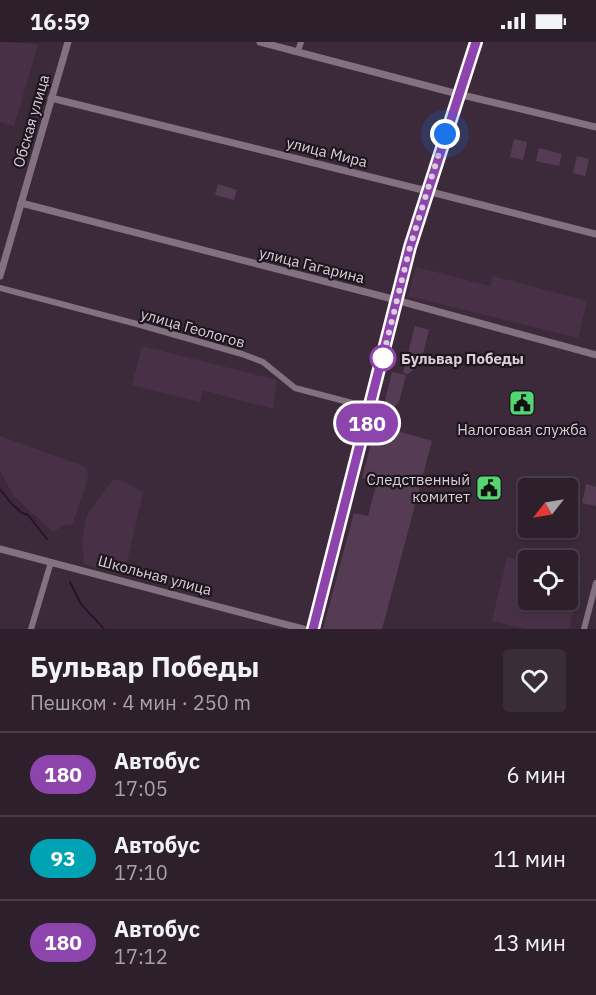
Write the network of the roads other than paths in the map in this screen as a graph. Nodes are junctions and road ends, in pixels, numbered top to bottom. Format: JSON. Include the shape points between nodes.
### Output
{"nodes":[{"id":1,"x":68,"y":42,"type":"edge"},
{"id":2,"x":260,"y":42,"type":"edge"},
{"id":3,"x":301,"y":42,"type":"edge"},
{"id":4,"x":476,"y":42,"type":"edge"},
{"id":5,"x":298,"y":51,"type":"junction"},
{"id":6,"x":458,"y":94,"type":"junction"},
{"id":7,"x":51,"y":98,"type":"junction"},
{"id":8,"x":596,"y":127,"type":"edge"},
{"id":9,"x":427,"y":191,"type":"junction"},
{"id":10,"x":21,"y":203,"type":"junction"},
{"id":11,"x":596,"y":234,"type":"edge"},
{"id":12,"x":0,"y":276,"type":"edge"},
{"id":13,"x":0,"y":288,"type":"edge"},
{"id":14,"x":397,"y":300,"type":"junction"},
{"id":15,"x":596,"y":355,"type":"edge"},
{"id":16,"x":371,"y":408,"type":"junction"},
{"id":17,"x":0,"y":549,"type":"edge"},
{"id":18,"x":51,"y":562,"type":"junction"},
{"id":19,"x":596,"y":583,"type":"edge"},
{"id":20,"x":31,"y":629,"type":"edge"},
{"id":21,"x":303,"y":629,"type":"edge"},
{"id":22,"x":313,"y":629,"type":"edge"},
{"id":23,"x":584,"y":629,"type":"edge"}],
"edges":[{"from":1,"to":7,"type":"street","name":"Обская улица"},
{"from":2,"to":5,"type":"street"},
{"from":3,"to":5,"type":"street"},
{"from":4,"to":6,"type":"main road"},
{"from":5,"to":6,"type":"street"},
{"from":6,"to":8,"type":"street"},
{"from":6,"to":9,"type":"main road"},
{"from":7,"to":9,"type":"street","name":"улица Мира"},
{"from":7,"to":10,"type":"street","name":"Обская улица"},
{"from":9,"to":11,"type":"street","name":"улица Мира"},
{"from":9,"to":14,"type":"main road"},
{"from":10,"to":12,"type":"street","name":"Обская улица"},
{"from":10,"to":14,"type":"street","name":"улица Гагарина"},
{"from":13,"to":16,"type":"street","name":"улица Геологов","via":[[242,354],[263,362],[295,388]]},
{"from":14,"to":15,"type":"street","name":"улица Гагарина"},
{"from":14,"to":16,"type":"main road"},
{"from":16,"to":22,"type":"main road"},
{"from":17,"to":18,"type":"street","name":"Школьная улица"},
{"from":18,"to":20,"type":"street"},
{"from":18,"to":21,"type":"street","name":"Школьная улица"},
{"from":19,"to":23,"type":"street"}]}
